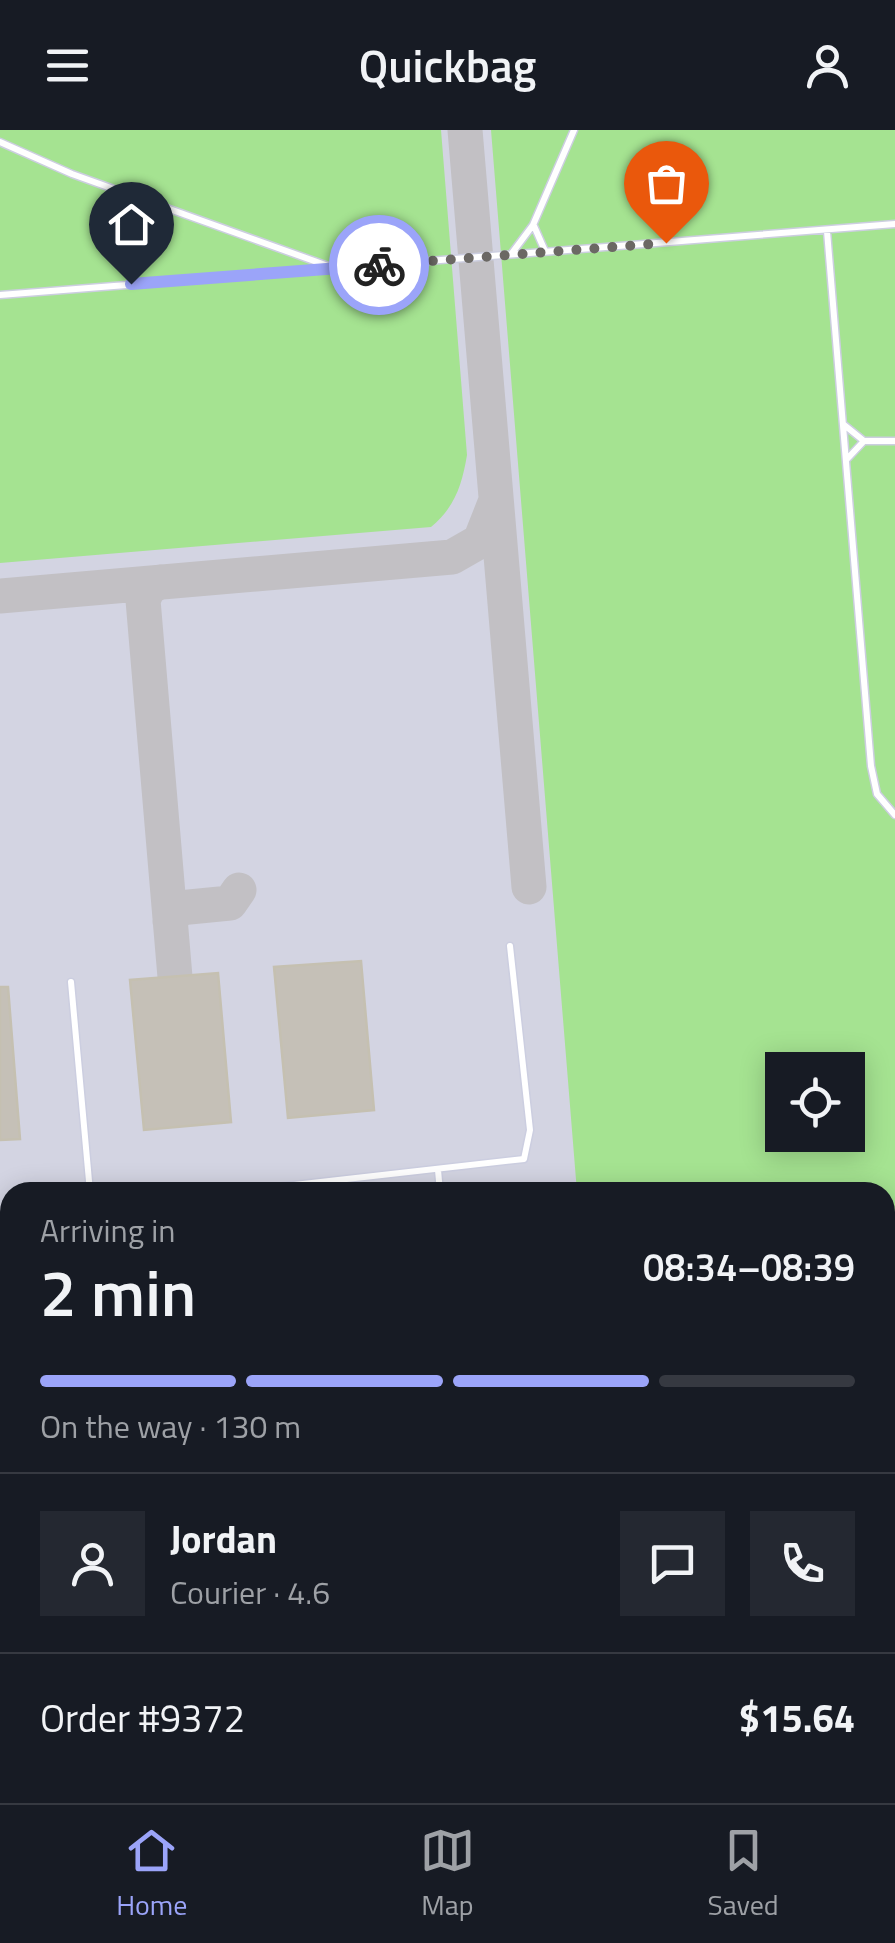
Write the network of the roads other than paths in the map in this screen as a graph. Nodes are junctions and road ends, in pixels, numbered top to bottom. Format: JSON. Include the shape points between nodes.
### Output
{"nodes":[{"id":1,"x":574,"y":130,"type":"edge"},
{"id":2,"x":0,"y":142,"type":"edge"},
{"id":3,"x":895,"y":224,"type":"edge"},
{"id":4,"x":533,"y":225,"type":"junction"},
{"id":5,"x":826,"y":230,"type":"junction"},
{"id":6,"x":545,"y":252,"type":"junction"},
{"id":7,"x":512,"y":254,"type":"junction"},
{"id":8,"x":335,"y":268,"type":"junction"},
{"id":9,"x":0,"y":295,"type":"edge"},
{"id":10,"x":842,"y":423,"type":"junction"},
{"id":11,"x":864,"y":441,"type":"junction"},
{"id":12,"x":895,"y":441,"type":"edge"},
{"id":13,"x":846,"y":460,"type":"junction"},
{"id":14,"x":895,"y":815,"type":"edge"},
{"id":15,"x":510,"y":946,"type":"dead end"},
{"id":16,"x":71,"y":982,"type":"dead end"},
{"id":17,"x":438,"y":1170,"type":"junction"},
{"id":18,"x":89,"y":1182,"type":"edge"},
{"id":19,"x":326,"y":1182,"type":"edge"},
{"id":20,"x":439,"y":1182,"type":"edge"}],
"edges":[{"from":1,"to":4,"type":"lane"},
{"from":2,"to":8,"type":"lane"},
{"from":3,"to":5,"type":"lane"},
{"from":4,"to":6,"type":"lane"},
{"from":4,"to":7,"type":"lane"},
{"from":5,"to":6,"type":"lane"},
{"from":5,"to":10,"type":"lane"},
{"from":6,"to":7,"type":"lane"},
{"from":7,"to":8,"type":"lane"},
{"from":8,"to":9,"type":"lane"},
{"from":10,"to":11,"type":"lane"},
{"from":10,"to":13,"type":"lane"},
{"from":11,"to":12,"type":"lane"},
{"from":11,"to":13,"type":"lane"},
{"from":13,"to":14,"type":"lane","via":[[870,766],[878,794]]},
{"from":15,"to":17,"type":"lane","via":[[528,1152],[519,1162]]},
{"from":16,"to":18,"type":"lane"},
{"from":17,"to":19,"type":"lane"},
{"from":17,"to":20,"type":"lane"}]}
